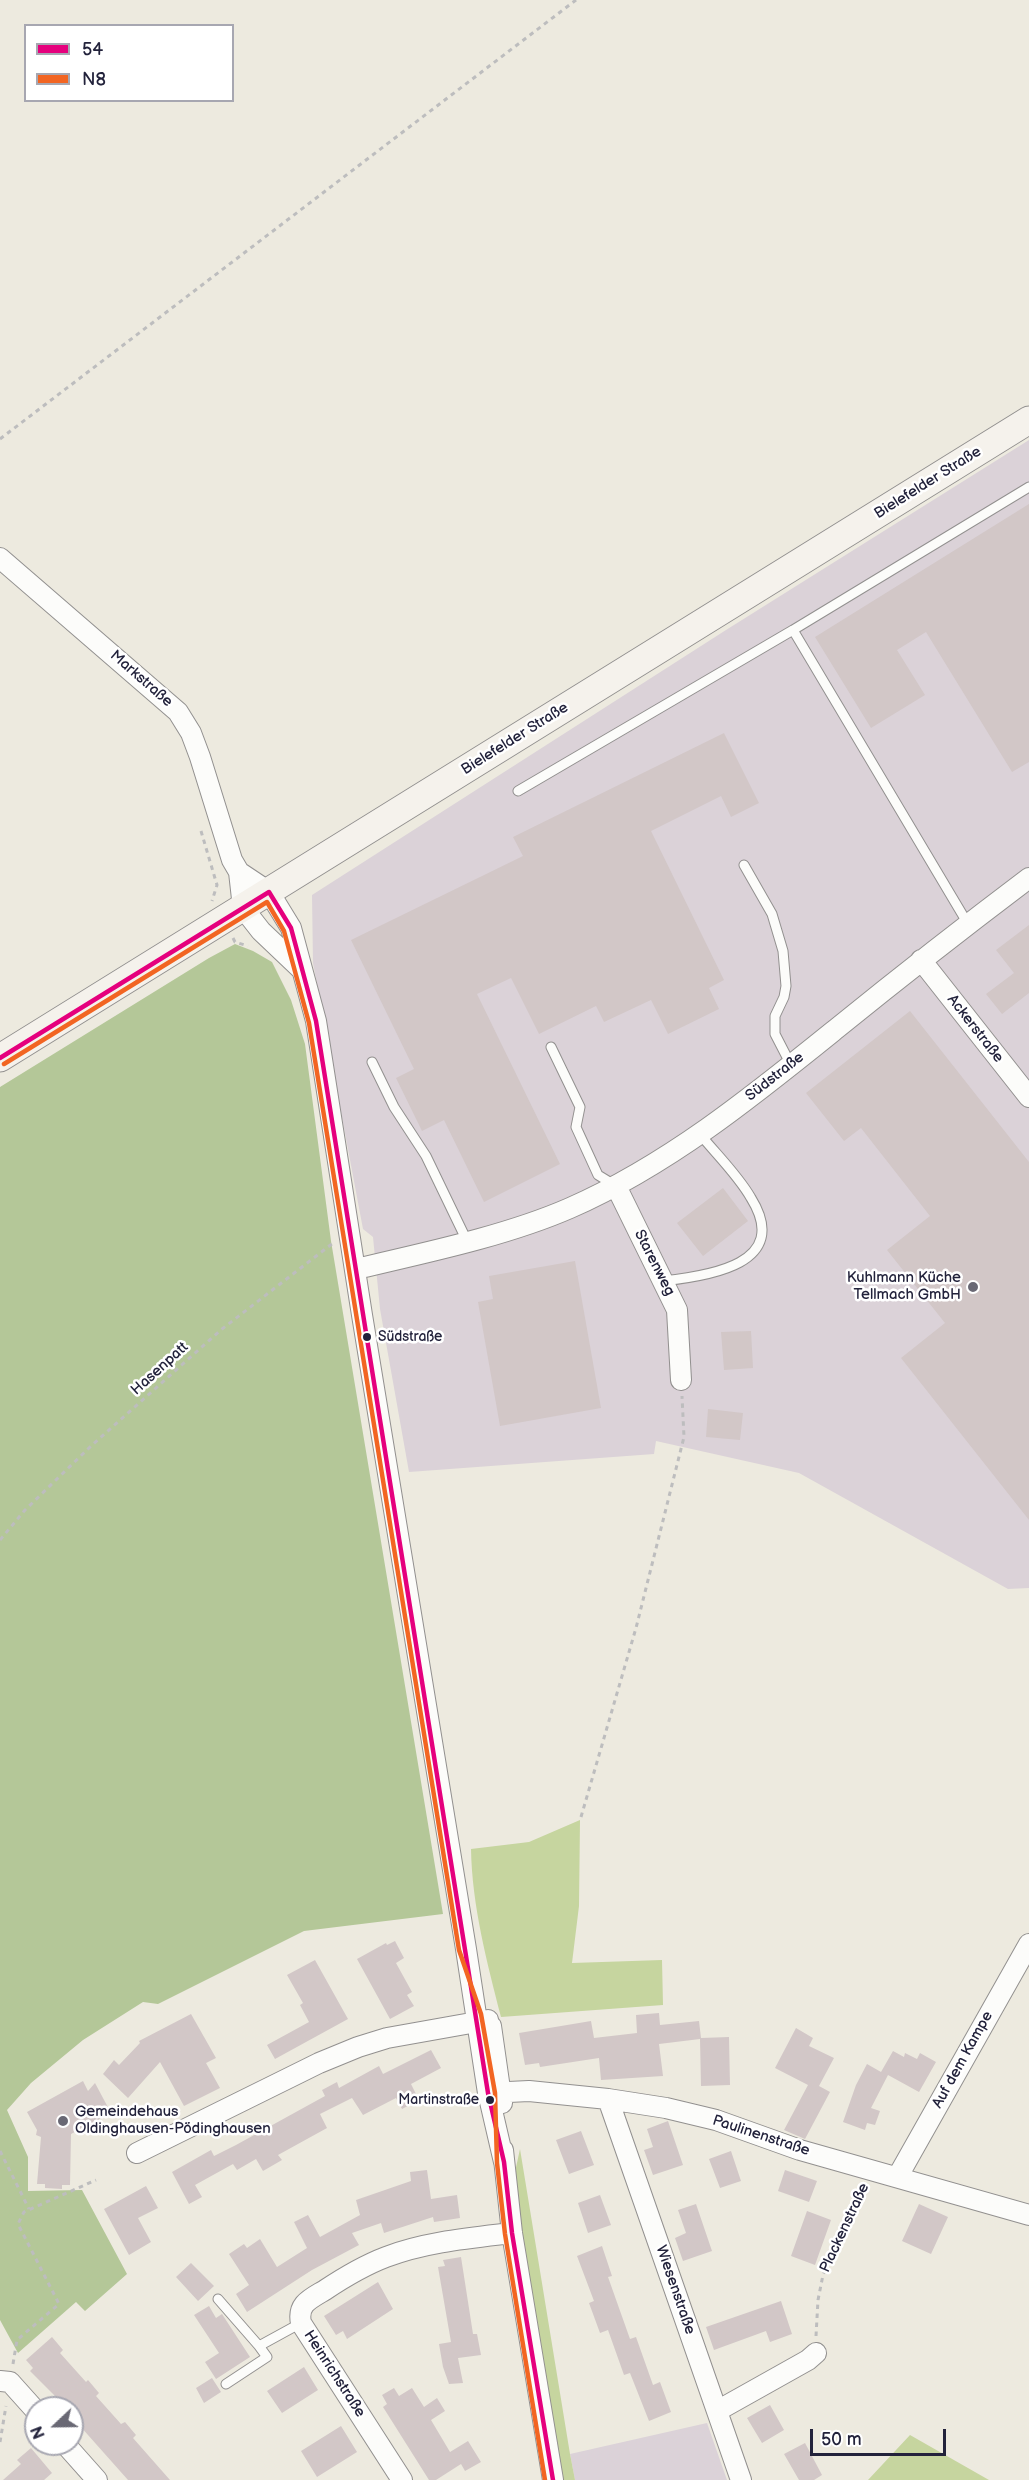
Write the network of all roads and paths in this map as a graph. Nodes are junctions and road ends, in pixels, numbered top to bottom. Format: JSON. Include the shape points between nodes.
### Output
{"nodes":[{"id":1,"x":576,"y":0,"type":"edge"},
{"id":2,"x":1029,"y":420,"type":"edge"},
{"id":3,"x":0,"y":440,"type":"edge"},
{"id":4,"x":1029,"y":487,"type":"edge"},
{"id":5,"x":0,"y":558,"type":"edge"},
{"id":6,"x":793,"y":630,"type":"junction"},
{"id":7,"x":518,"y":791,"type":"dead end"},
{"id":8,"x":201,"y":829,"type":"dead end"},
{"id":9,"x":744,"y":865,"type":"dead end"},
{"id":10,"x":239,"y":872,"type":"junction"},
{"id":11,"x":1029,"y":878,"type":"edge"},
{"id":12,"x":269,"y":892,"type":"junction"},
{"id":13,"x":233,"y":914,"type":"junction"},
{"id":14,"x":968,"y":924,"type":"junction"},
{"id":15,"x":253,"y":948,"type":"dead end"},
{"id":16,"x":921,"y":960,"type":"junction"},
{"id":17,"x":302,"y":970,"type":"junction"},
{"id":18,"x":551,"y":1047,"type":"dead end"},
{"id":19,"x":0,"y":1058,"type":"edge"},
{"id":20,"x":372,"y":1062,"type":"dead end"},
{"id":21,"x":791,"y":1065,"type":"junction"},
{"id":22,"x":1029,"y":1097,"type":"edge"},
{"id":23,"x":699,"y":1133,"type":"junction"},
{"id":24,"x":616,"y":1186,"type":"junction"},
{"id":25,"x":351,"y":1235,"type":"junction"},
{"id":26,"x":466,"y":1241,"type":"junction"},
{"id":27,"x":356,"y":1269,"type":"junction"},
{"id":28,"x":663,"y":1281,"type":"junction"},
{"id":29,"x":681,"y":1380,"type":"joint"},
{"id":30,"x":0,"y":1540,"type":"edge"},
{"id":31,"x":581,"y":1817,"type":"dead end"},
{"id":32,"x":1029,"y":1944,"type":"edge"},
{"id":33,"x":483,"y":2021,"type":"junction"},
{"id":34,"x":495,"y":2092,"type":"junction"},
{"id":35,"x":608,"y":2099,"type":"junction"},
{"id":36,"x":0,"y":2151,"type":"edge"},
{"id":37,"x":137,"y":2152,"type":"dead end"},
{"id":38,"x":873,"y":2169,"type":"junction"},
{"id":39,"x":898,"y":2176,"type":"junction"},
{"id":40,"x":96,"y":2180,"type":"dead end"},
{"id":41,"x":29,"y":2209,"type":"junction"},
{"id":42,"x":1029,"y":2214,"type":"edge"},
{"id":43,"x":512,"y":2233,"type":"junction"},
{"id":44,"x":218,"y":2299,"type":"dead end"},
{"id":45,"x":301,"y":2323,"type":"junction"},
{"id":46,"x":259,"y":2346,"type":"junction"},
{"id":47,"x":816,"y":2353,"type":"joint"},
{"id":48,"x":5,"y":2382,"type":"edge"},
{"id":49,"x":226,"y":2384,"type":"dead end"},
{"id":50,"x":24,"y":2400,"type":"edge"},
{"id":51,"x":717,"y":2411,"type":"junction"},
{"id":52,"x":0,"y":2440,"type":"edge"},
{"id":53,"x":74,"y":2456,"type":"edge"},
{"id":54,"x":90,"y":2478,"type":"edge"},
{"id":55,"x":402,"y":2480,"type":"edge"},
{"id":56,"x":553,"y":2480,"type":"edge"},
{"id":57,"x":741,"y":2480,"type":"edge"}],
"edges":[{"from":1,"to":3,"type":"path"},
{"from":2,"to":12,"type":"main road","name":"Bielefelder Straße"},
{"from":4,"to":6,"type":"lane"},
{"from":5,"to":10,"type":"street","name":"Markstraße","via":[[178,712],[191,733]]},
{"from":6,"to":7,"type":"lane"},
{"from":6,"to":14,"type":"lane"},
{"from":8,"to":13,"type":"path","via":[[217,885],[211,900]]},
{"from":9,"to":21,"type":"lane","via":[[772,914],[783,951],[786,986],[775,1016],[775,1034]]},
{"from":10,"to":12,"type":"street"},
{"from":10,"to":13,"type":"street","name":"Markstraße"},
{"from":11,"to":14,"type":"street","name":"Südstraße"},
{"from":12,"to":13,"type":"main road","name":"Bielefelder Straße"},
{"from":12,"to":17,"type":"street","via":[[291,928]]},
{"from":13,"to":15,"type":"path","via":[[235,942]]},
{"from":13,"to":17,"type":"street","via":[[261,932]]},
{"from":13,"to":19,"type":"main road","name":"Bielefelder Straße"},
{"from":14,"to":16,"type":"street","name":"Südstraße"},
{"from":16,"to":21,"type":"street","name":"Südstraße"},
{"from":16,"to":22,"type":"street","name":"Ackerstraße"},
{"from":17,"to":25,"type":"street","via":[[316,1021]]},
{"from":18,"to":24,"type":"lane","via":[[580,1107],[576,1127],[598,1175]]},
{"from":20,"to":26,"type":"lane","via":[[394,1107],[426,1156]]},
{"from":21,"to":23,"type":"street","name":"Südstraße"},
{"from":23,"to":24,"type":"street","name":"Südstraße"},
{"from":23,"to":28,"type":"lane","via":[[752,1198],[761,1221],[762,1237],[756,1251],[741,1262],[716,1273]]},
{"from":24,"to":26,"type":"street","name":"Südstraße","via":[[568,1209]]},
{"from":24,"to":28,"type":"street","name":"Starenweg"},
{"from":25,"to":27,"type":"street"},
{"from":25,"to":30,"type":"path","name":"Hasenpatt","via":[[340,1239],[222,1329],[91,1446]]},
{"from":26,"to":27,"type":"street","name":"Südstraße"},
{"from":27,"to":33,"type":"street","via":[[466,1949]]},
{"from":28,"to":29,"type":"street","name":"Starenweg","via":[[677,1310]]},
{"from":29,"to":31,"type":"path","via":[[684,1437],[636,1628]]},
{"from":32,"to":39,"type":"street","name":"Auf dem Kampe"},
{"from":33,"to":34,"type":"street"},
{"from":33,"to":37,"type":"street","via":[[358,2047],[319,2062]]},
{"from":34,"to":35,"type":"street","name":"Paulinenstraße","via":[[529,2091]]},
{"from":34,"to":43,"type":"street"},
{"from":35,"to":38,"type":"street","name":"Paulinenstraße","via":[[716,2120],[800,2150]]},
{"from":35,"to":51,"type":"street","name":"Wiesenstraße"},
{"from":36,"to":41,"type":"path"},
{"from":38,"to":39,"type":"street","name":"Paulinenstraße"},
{"from":38,"to":47,"type":"path","name":"Plackenstraße","via":[[823,2275]]},
{"from":39,"to":42,"type":"street","name":"Paulinenstraße"},
{"from":40,"to":41,"type":"path"},
{"from":41,"to":48,"type":"path","via":[[18,2224],[59,2304],[17,2340]]},
{"from":43,"to":45,"type":"street","name":"Heinrichstraße","via":[[440,2243],[386,2257],[303,2304],[299,2313]]},
{"from":43,"to":56,"type":"street"},
{"from":44,"to":46,"type":"lane"},
{"from":45,"to":46,"type":"lane"},
{"from":45,"to":55,"type":"street","name":"Heinrichstraße"},
{"from":46,"to":49,"type":"lane","via":[[267,2357]]},
{"from":47,"to":51,"type":"street"},
{"from":48,"to":50,"type":"street"},
{"from":48,"to":52,"type":"path"},
{"from":51,"to":57,"type":"street","name":"Wiesenstraße"},
{"from":53,"to":54,"type":"street"}]}
